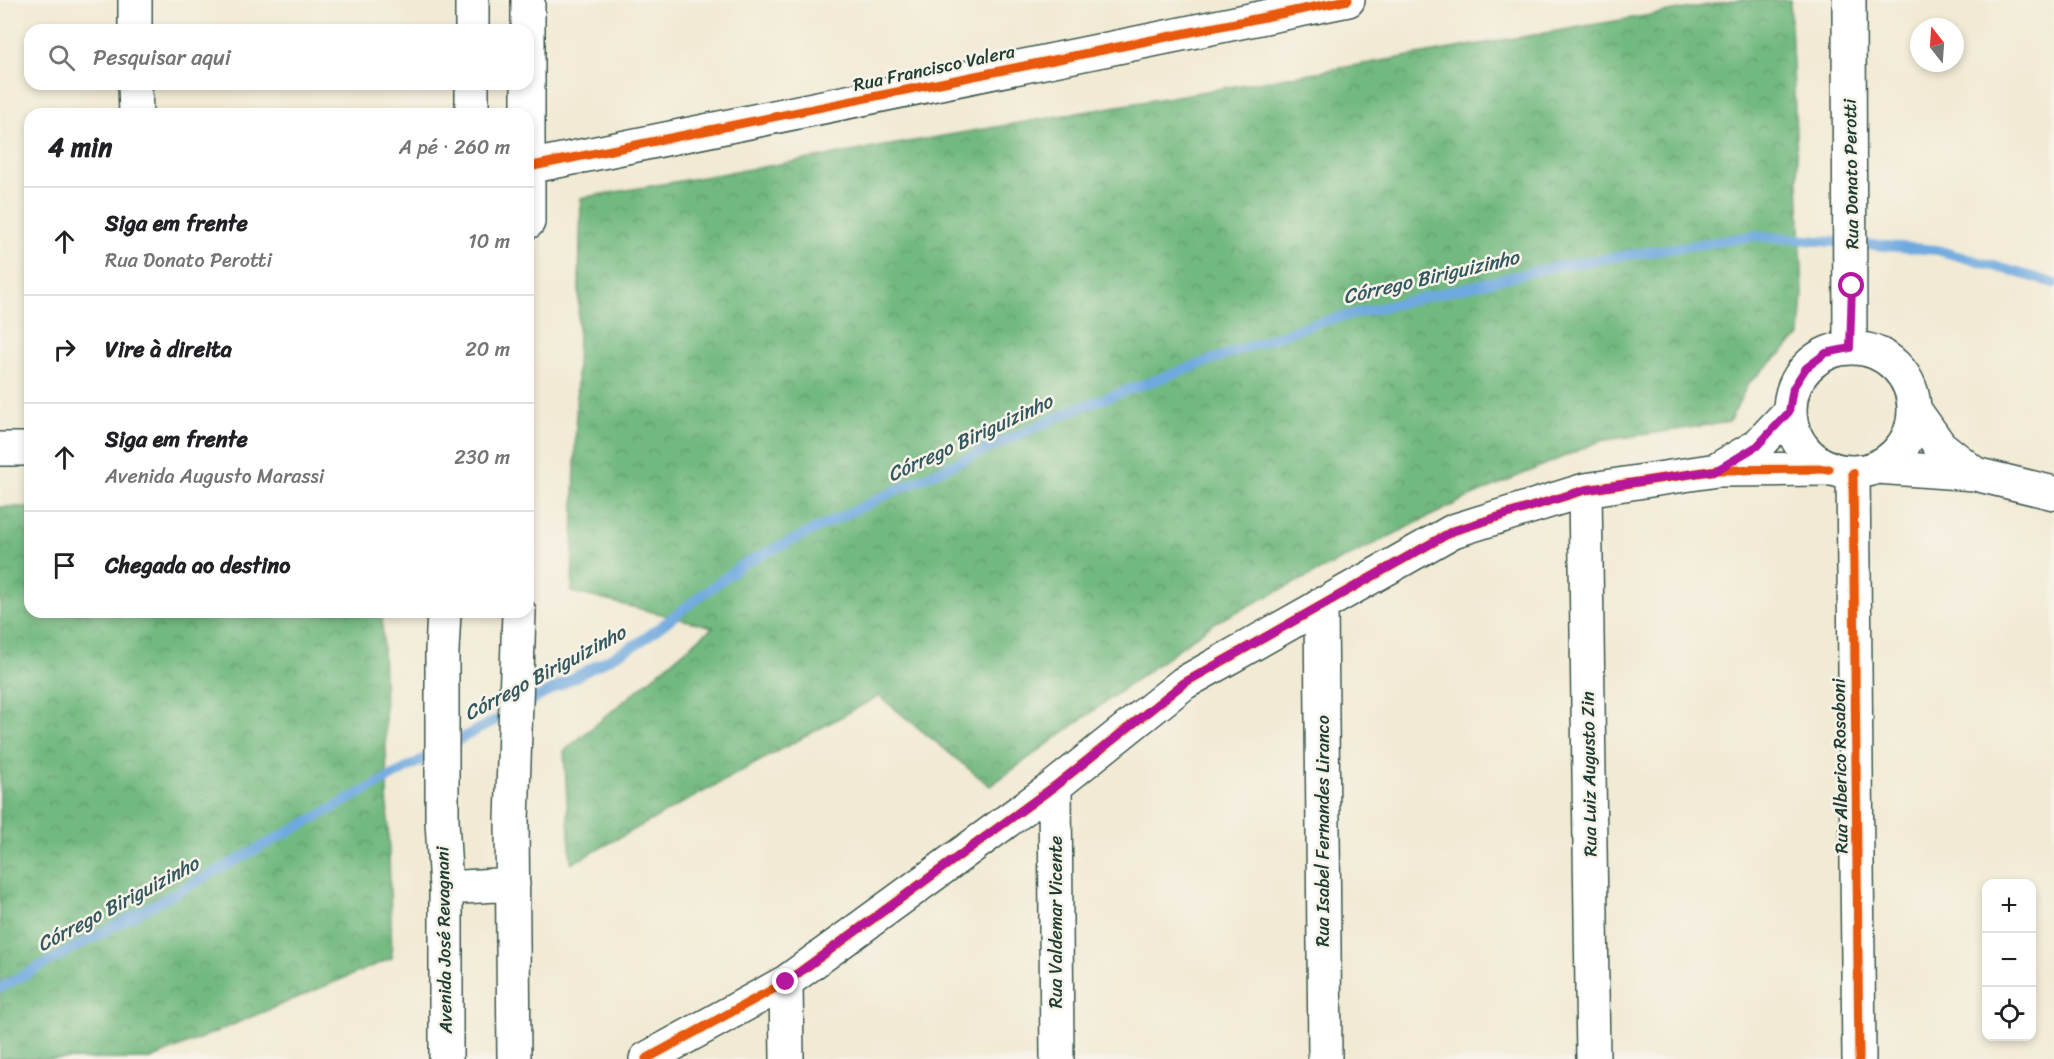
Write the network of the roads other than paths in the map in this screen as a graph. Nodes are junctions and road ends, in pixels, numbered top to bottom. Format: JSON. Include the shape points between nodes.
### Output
{"nodes":[{"id":1,"x":135,"y":0,"type":"edge"},
{"id":2,"x":472,"y":0,"type":"edge"},
{"id":3,"x":528,"y":0,"type":"edge"},
{"id":4,"x":1347,"y":0,"type":"edge"},
{"id":5,"x":1849,"y":0,"type":"edge"},
{"id":6,"x":135,"y":24,"type":"edge"},
{"id":7,"x":472,"y":24,"type":"edge"},
{"id":8,"x":528,"y":24,"type":"edge"},
{"id":9,"x":135,"y":90,"type":"edge"},
{"id":10,"x":472,"y":90,"type":"edge"},
{"id":11,"x":529,"y":90,"type":"edge"},
{"id":12,"x":136,"y":108,"type":"edge"},
{"id":13,"x":472,"y":108,"type":"edge"},
{"id":14,"x":529,"y":108,"type":"edge"},
{"id":15,"x":534,"y":166,"type":"edge"},
{"id":16,"x":1850,"y":348,"type":"junction"},
{"id":17,"x":1914,"y":409,"type":"junction"},
{"id":18,"x":1789,"y":412,"type":"junction"},
{"id":19,"x":0,"y":449,"type":"edge"},
{"id":20,"x":24,"y":449,"type":"edge"},
{"id":21,"x":1717,"y":470,"type":"junction"},
{"id":22,"x":1853,"y":470,"type":"junction"},
{"id":23,"x":1975,"y":474,"type":"junction"},
{"id":24,"x":1585,"y":490,"type":"junction"},
{"id":25,"x":2054,"y":493,"type":"edge"},
{"id":26,"x":1321,"y":604,"type":"junction"},
{"id":27,"x":444,"y":618,"type":"edge"},
{"id":28,"x":519,"y":618,"type":"edge"},
{"id":29,"x":1055,"y":786,"type":"junction"},
{"id":30,"x":513,"y":884,"type":"junction"},
{"id":31,"x":446,"y":888,"type":"junction"},
{"id":32,"x":786,"y":982,"type":"junction"},
{"id":33,"x":446,"y":1059,"type":"edge"},
{"id":34,"x":514,"y":1059,"type":"edge"},
{"id":35,"x":646,"y":1059,"type":"edge"},
{"id":36,"x":787,"y":1059,"type":"edge"},
{"id":37,"x":1058,"y":1059,"type":"edge"},
{"id":38,"x":1325,"y":1059,"type":"edge"},
{"id":39,"x":1593,"y":1059,"type":"edge"},
{"id":40,"x":1859,"y":1059,"type":"edge"}],
"edges":[{"from":1,"to":6,"type":"street"},
{"from":2,"to":7,"type":"street"},
{"from":3,"to":8,"type":"street"},
{"from":4,"to":15,"type":"street","name":"Rua Francisco Valera"},
{"from":5,"to":16,"type":"street","name":"Rua Donato Perotti"},
{"from":9,"to":12,"type":"street"},
{"from":10,"to":13,"type":"street"},
{"from":11,"to":14,"type":"street"},
{"from":16,"to":17,"type":"street","via":[[1874,352],[1895,365],[1909,385]]},
{"from":16,"to":18,"type":"street","via":[[1826,353],[1806,368],[1793,388]]},
{"from":17,"to":22,"type":"street","via":[[1910,432],[1897,454]]},
{"from":17,"to":23,"type":"street","via":[[1940,446]]},
{"from":18,"to":21,"type":"street","via":[[1757,446]]},
{"from":18,"to":22,"type":"street","via":[[1794,436],[1808,456]]},
{"from":19,"to":20,"type":"street"},
{"from":21,"to":22,"type":"street"},
{"from":21,"to":24,"type":"street"},
{"from":22,"to":23,"type":"street"},
{"from":22,"to":40,"type":"street","name":"Rua Alberico Rosaboni"},
{"from":23,"to":25,"type":"street"},
{"from":24,"to":26,"type":"street","via":[[1453,531]]},
{"from":24,"to":39,"type":"street","name":"Rua Luiz Augusto Zin"},
{"from":26,"to":29,"type":"street","via":[[1184,683]]},
{"from":26,"to":38,"type":"street","name":"Rua Isabel Fernandes Liranco"},
{"from":27,"to":31,"type":"street","name":"Avenida José Revagnani","via":[[442,821]]},
{"from":28,"to":30,"type":"street"},
{"from":29,"to":32,"type":"street"},
{"from":29,"to":37,"type":"street","name":"Rua Valdemar Vicente"},
{"from":30,"to":31,"type":"street"},
{"from":30,"to":34,"type":"street"},
{"from":31,"to":33,"type":"street","name":"Avenida José Revagnani"},
{"from":32,"to":35,"type":"street"},
{"from":32,"to":36,"type":"street"}]}
